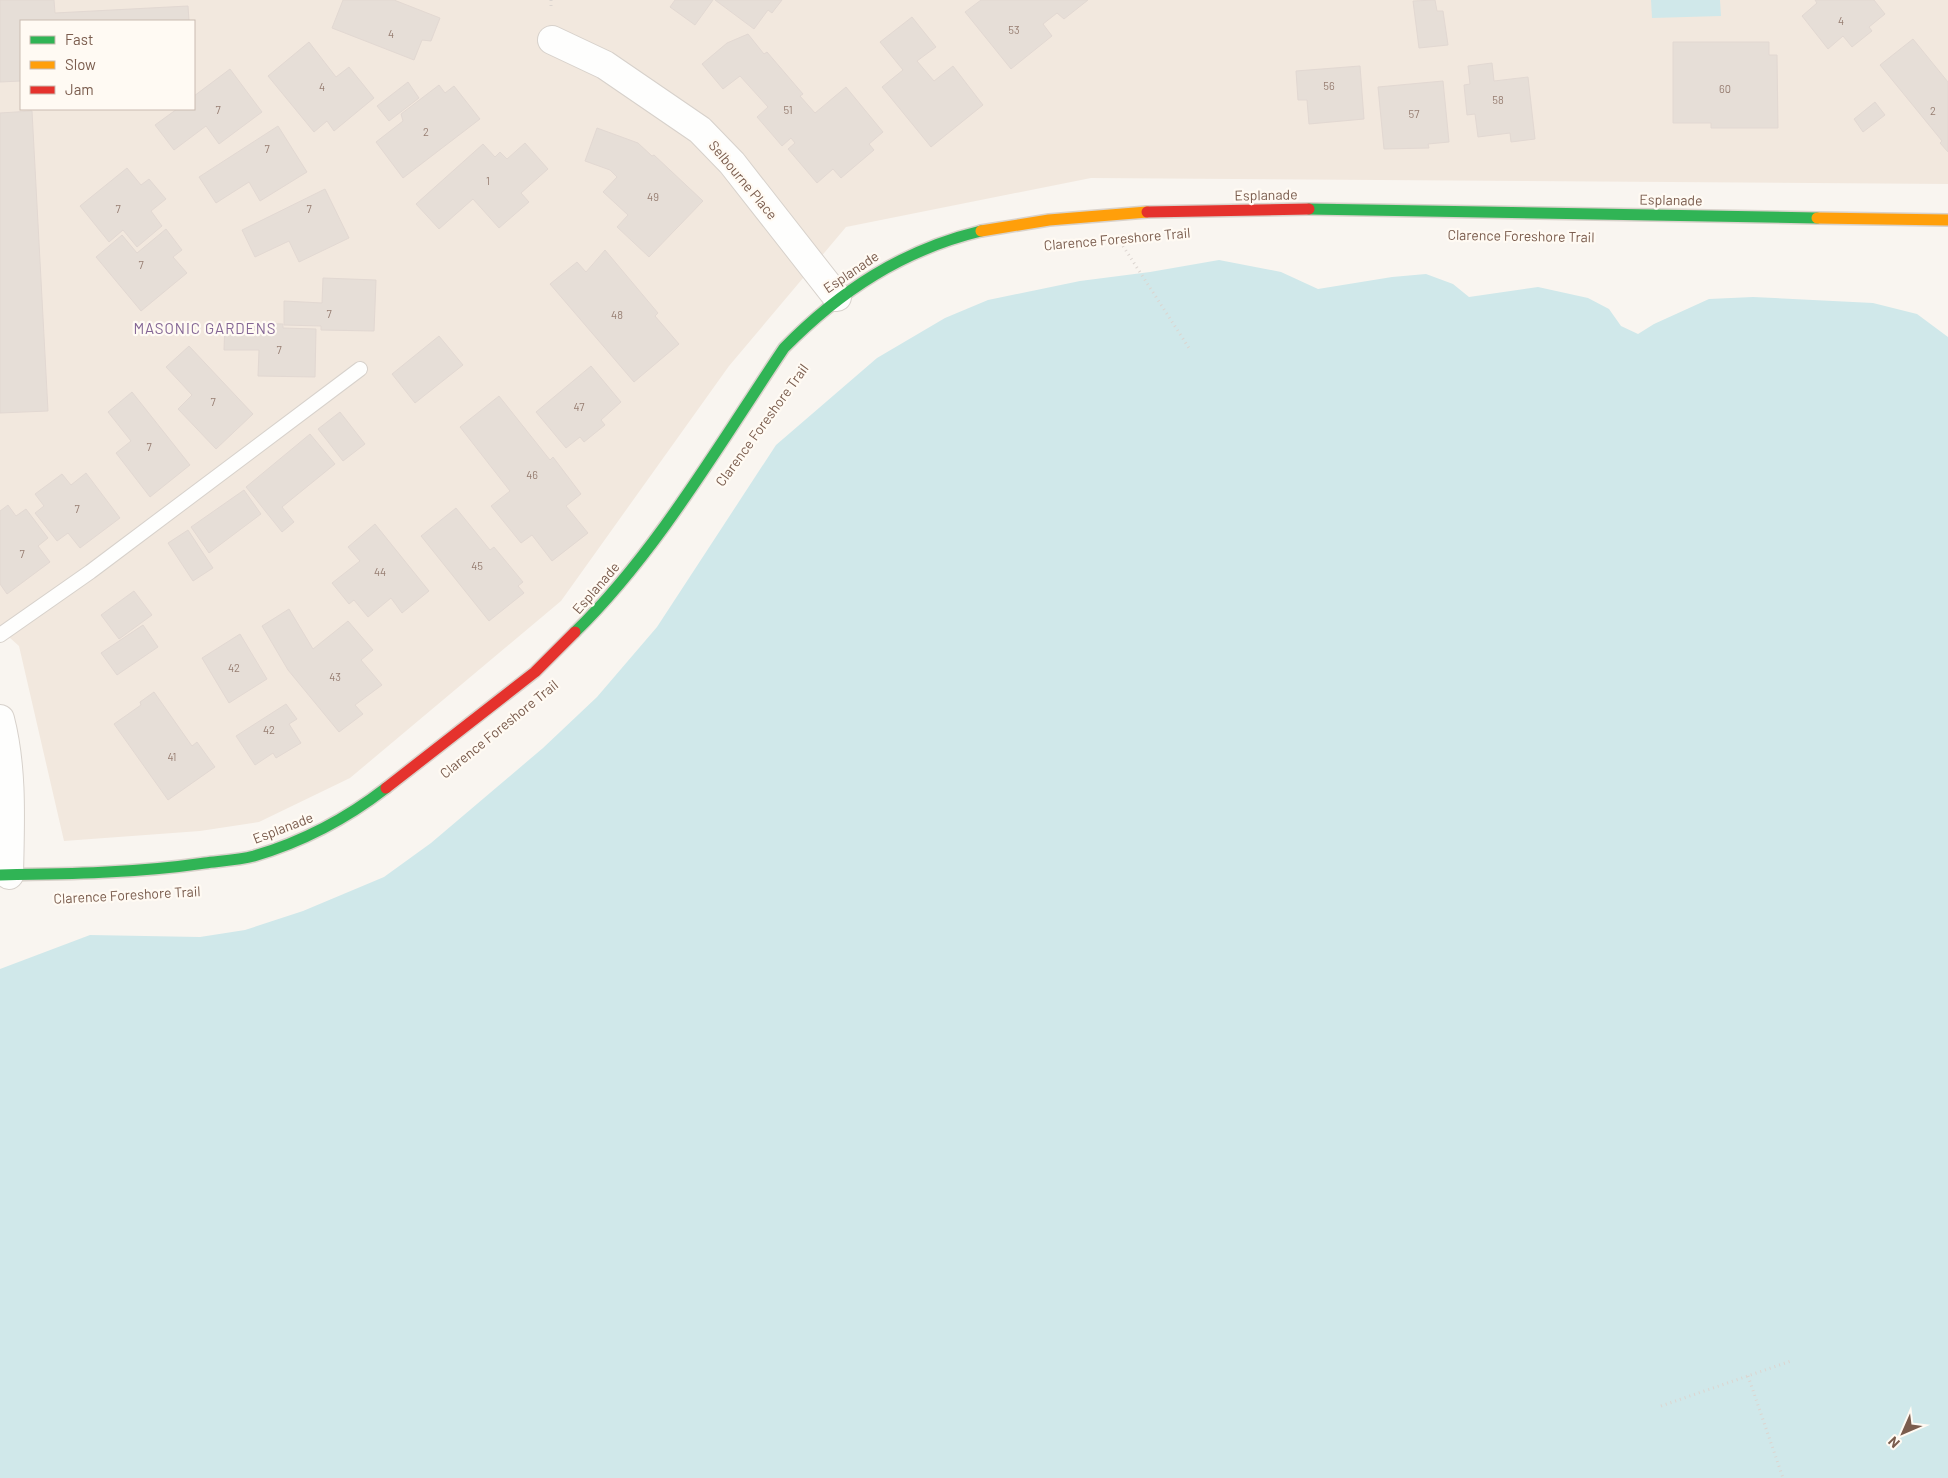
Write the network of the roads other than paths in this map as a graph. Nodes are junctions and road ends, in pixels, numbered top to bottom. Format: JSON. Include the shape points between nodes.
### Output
{"nodes":[{"id":1,"x":552,"y":40,"type":"dead end"},
{"id":2,"x":1948,"y":220,"type":"edge"},
{"id":3,"x":837,"y":297,"type":"junction"},
{"id":4,"x":360,"y":368,"type":"dead end"},
{"id":5,"x":0,"y":635,"type":"edge"},
{"id":6,"x":0,"y":719,"type":"edge"},
{"id":7,"x":5,"y":875,"type":"edge"}],
"edges":[{"from":1,"to":3,"type":"street","name":"Selbourne Place","via":[[605,65],[700,130],[732,163]]},
{"from":2,"to":3,"type":"street","name":"Esplanade","via":[[1338,209],[1168,210],[1076,217],[977,232],[895,261]]},
{"from":3,"to":7,"type":"street","name":"Esplanade","via":[[784,348],[659,533],[601,607],[535,672],[377,795],[338,821],[306,837],[253,856],[176,868]]},
{"from":4,"to":5,"type":"lane","via":[[90,572]]},
{"from":6,"to":7,"type":"street","via":[[9,783]]}]}
